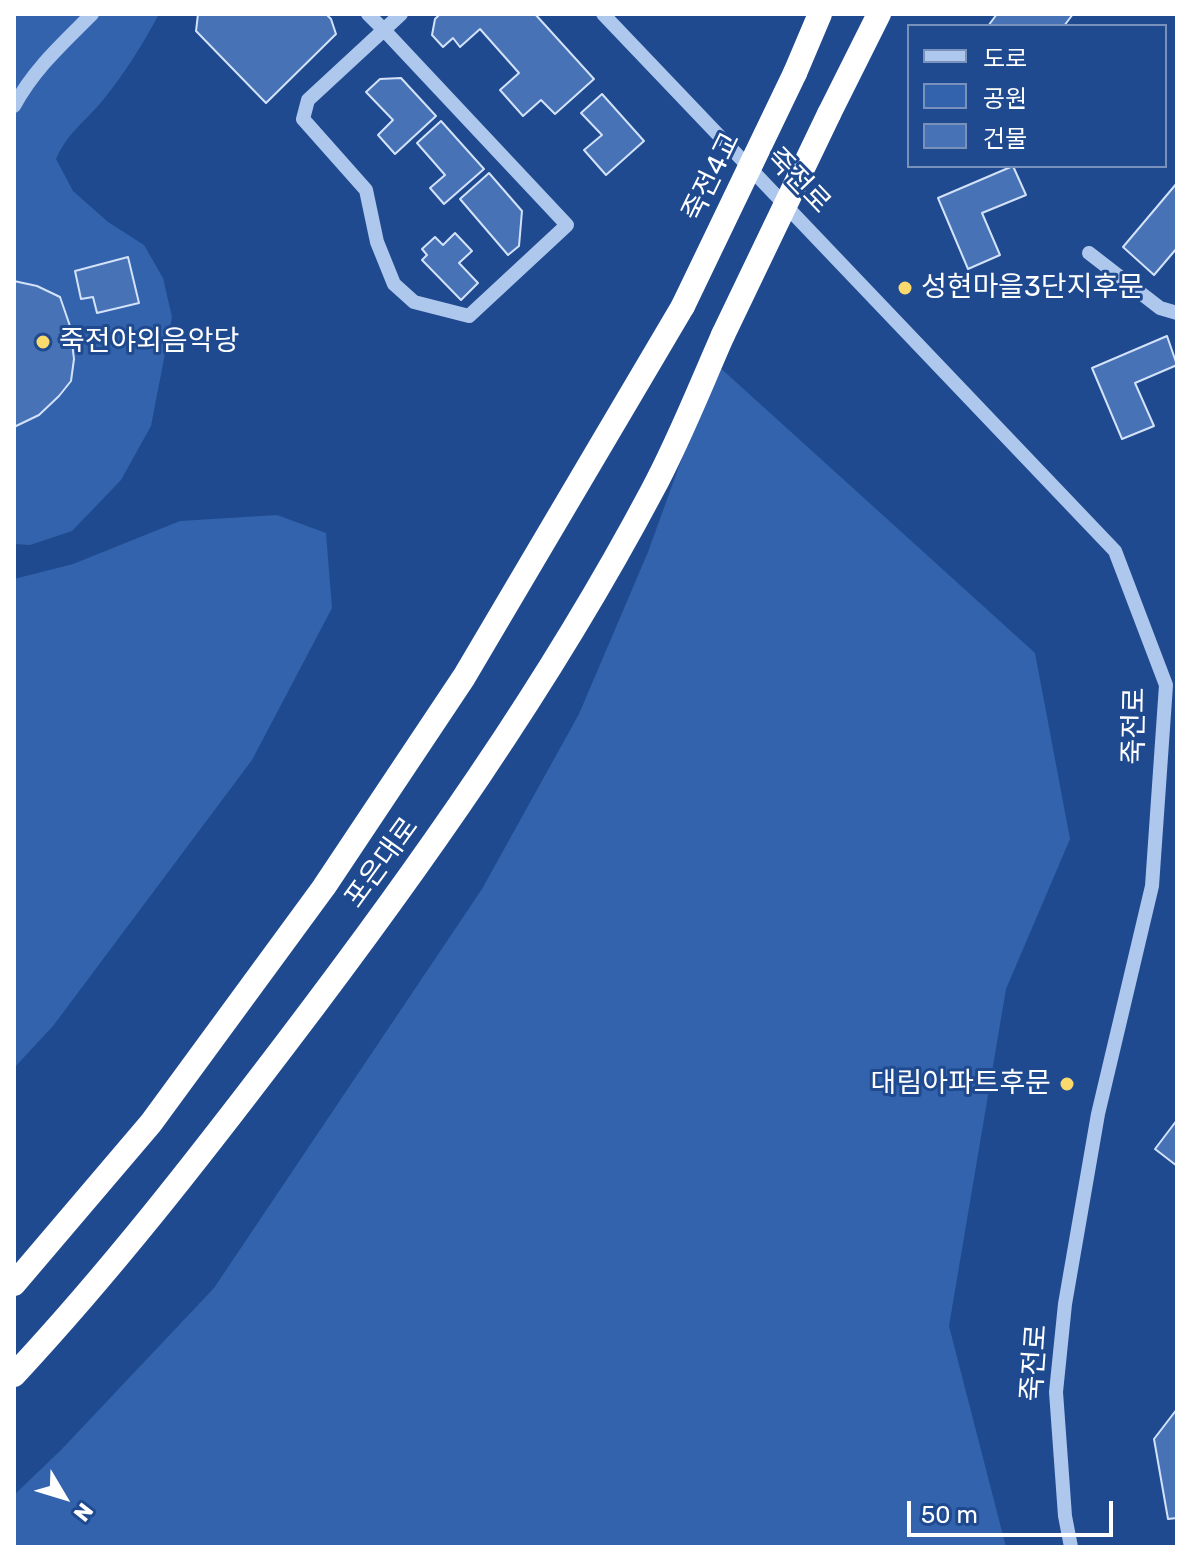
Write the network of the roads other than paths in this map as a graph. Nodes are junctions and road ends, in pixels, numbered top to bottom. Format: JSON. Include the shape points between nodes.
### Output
{"nodes":[{"id":1,"x":92,"y":14,"type":"edge"},
{"id":2,"x":368,"y":14,"type":"edge"},
{"id":3,"x":401,"y":14,"type":"edge"},
{"id":4,"x":603,"y":14,"type":"edge"},
{"id":5,"x":820,"y":14,"type":"edge"},
{"id":6,"x":879,"y":14,"type":"edge"},
{"id":7,"x":384,"y":30,"type":"junction"},
{"id":8,"x":14,"y":106,"type":"edge"},
{"id":9,"x":1089,"y":253,"type":"dead end"},
{"id":10,"x":683,"y":306,"type":"joint"},
{"id":11,"x":1177,"y":313,"type":"edge"},
{"id":12,"x":1171,"y":684,"type":"edge"},
{"id":13,"x":14,"y":1284,"type":"edge"},
{"id":14,"x":19,"y":1371,"type":"edge"},
{"id":15,"x":1071,"y":1547,"type":"edge"}],
"edges":[{"from":1,"to":8,"type":"street","via":[[28,81]]},
{"from":2,"to":7,"type":"street"},
{"from":3,"to":7,"type":"street"},
{"from":4,"to":12,"type":"street","name":"죽전로","via":[[1115,551]]},
{"from":5,"to":10,"type":"highway","name":"죽전4교","bridge":true},
{"from":6,"to":14,"type":"highway","name":"포은대로","bridge":true,"via":[[653,489],[576,624],[456,812],[359,948],[201,1155]]},
{"from":7,"to":7,"type":"street","via":[[567,225],[469,316],[414,302],[394,284],[377,242],[366,190],[303,119],[308,100]]},
{"from":9,"to":11,"type":"street","via":[[1160,308]]},
{"from":10,"to":13,"type":"highway","name":"포은대로","via":[[464,677],[324,887],[151,1123]]},
{"from":12,"to":15,"type":"street","name":"죽전로","via":[[1152,886],[1098,1114],[1065,1304],[1056,1392]]}]}
